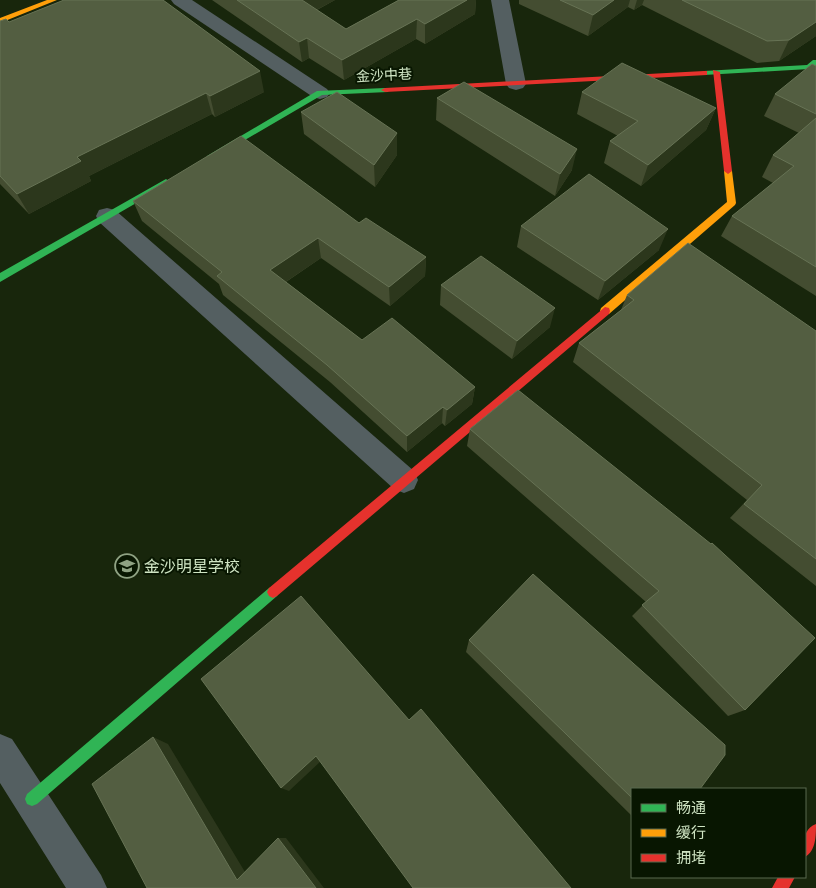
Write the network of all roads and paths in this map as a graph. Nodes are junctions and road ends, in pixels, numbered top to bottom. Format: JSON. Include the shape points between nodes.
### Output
{"nodes":[{"id":1,"x":53,"y":0,"type":"edge"},
{"id":2,"x":180,"y":0,"type":"edge"},
{"id":3,"x":500,"y":0,"type":"edge"},
{"id":4,"x":0,"y":21,"type":"edge"},
{"id":5,"x":816,"y":62,"type":"edge"},
{"id":6,"x":716,"y":72,"type":"junction"},
{"id":7,"x":516,"y":84,"type":"junction"},
{"id":8,"x":320,"y":93,"type":"junction"},
{"id":9,"x":201,"y":162,"type":"edge"},
{"id":10,"x":176,"y":176,"type":"edge"},
{"id":11,"x":107,"y":216,"type":"junction"},
{"id":12,"x":0,"y":278,"type":"edge"},
{"id":13,"x":404,"y":480,"type":"junction"},
{"id":14,"x":0,"y":751,"type":"edge"},
{"id":15,"x":32,"y":799,"type":"junction"},
{"id":16,"x":816,"y":831,"type":"edge"},
{"id":17,"x":806,"y":847,"type":"edge"},
{"id":18,"x":88,"y":888,"type":"edge"}],
"edges":[{"from":1,"to":4,"type":"street"},
{"from":2,"to":8,"type":"street"},
{"from":3,"to":7,"type":"street"},
{"from":5,"to":6,"type":"street","name":"金沙中巷","via":[[809,67]]},
{"from":6,"to":7,"type":"street","name":"金沙中巷"},
{"from":6,"to":13,"type":"street","via":[[732,204]]},
{"from":7,"to":8,"type":"street","name":"金沙中巷"},
{"from":8,"to":9,"type":"street","name":"金沙中巷"},
{"from":10,"to":11,"type":"street"},
{"from":11,"to":12,"type":"street"},
{"from":11,"to":13,"type":"street"},
{"from":13,"to":15,"type":"street"},
{"from":14,"to":15,"type":"street"},
{"from":15,"to":18,"type":"street"},
{"from":16,"to":17,"type":"street"}]}
